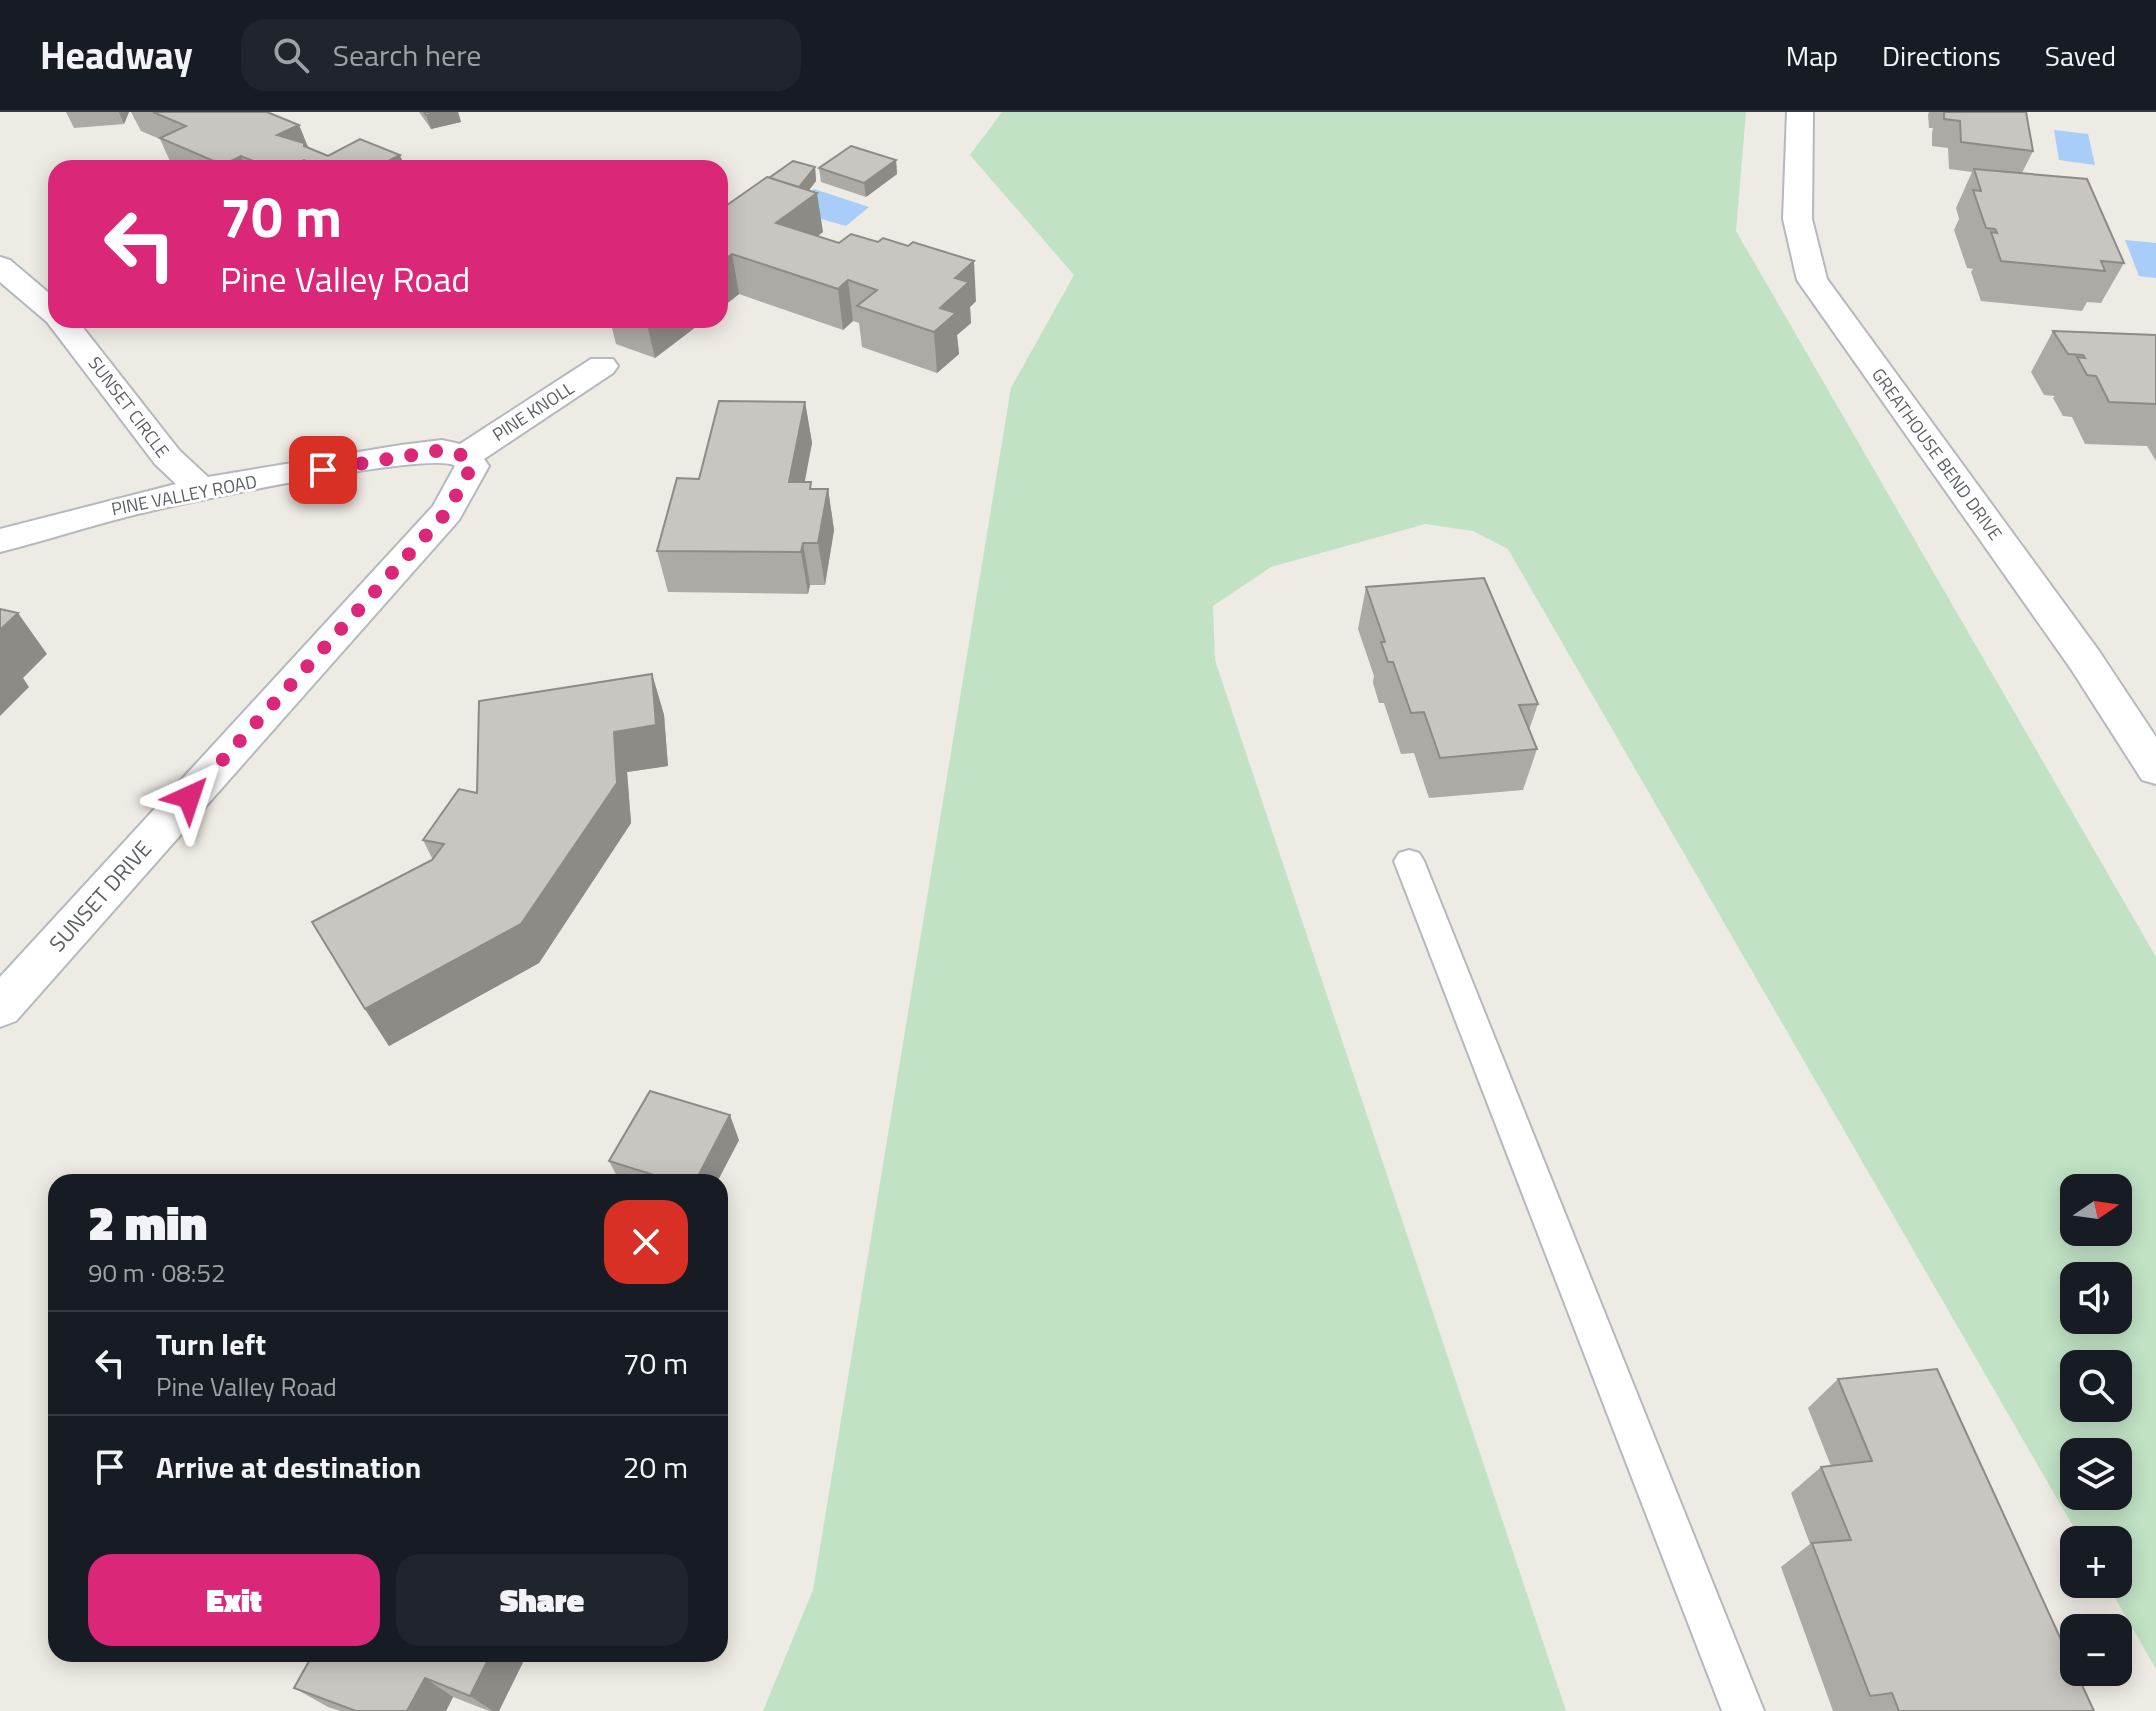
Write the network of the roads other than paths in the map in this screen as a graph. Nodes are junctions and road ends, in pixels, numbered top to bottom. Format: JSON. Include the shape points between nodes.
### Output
{"nodes":[{"id":1,"x":1800,"y":112,"type":"edge"},
{"id":2,"x":0,"y":266,"type":"edge"},
{"id":3,"x":48,"y":308,"type":"edge"},
{"id":4,"x":67,"y":328,"type":"edge"},
{"id":5,"x":602,"y":366,"type":"dead end"},
{"id":6,"x":465,"y":456,"type":"junction"},
{"id":7,"x":201,"y":489,"type":"junction"},
{"id":8,"x":0,"y":541,"type":"edge"},
{"id":9,"x":2156,"y":769,"type":"edge"},
{"id":10,"x":1409,"y":861,"type":"dead end"},
{"id":11,"x":0,"y":1008,"type":"edge"},
{"id":12,"x":1743,"y":1711,"type":"edge"}],
"edges":[{"from":1,"to":9,"type":"street","name":"GREATHOUSE BEND DRIVE","via":[[1797,188],[1805,264],[1812,280],[2085,660]]},
{"from":2,"to":3,"type":"street"},
{"from":4,"to":7,"type":"street","name":"SUNSET CIRCLE","via":[[167,457]]},
{"from":5,"to":6,"type":"street","name":"PINE KNOLL"},
{"from":6,"to":7,"type":"street","name":"PINE VALLEY ROAD","via":[[442,450],[401,455]]},
{"from":6,"to":11,"type":"street","name":"SUNSET DRIVE","via":[[472,466],[470,475],[447,512]]},
{"from":7,"to":8,"type":"street","name":"PINE VALLEY ROAD"},
{"from":10,"to":12,"type":"lane"}]}
